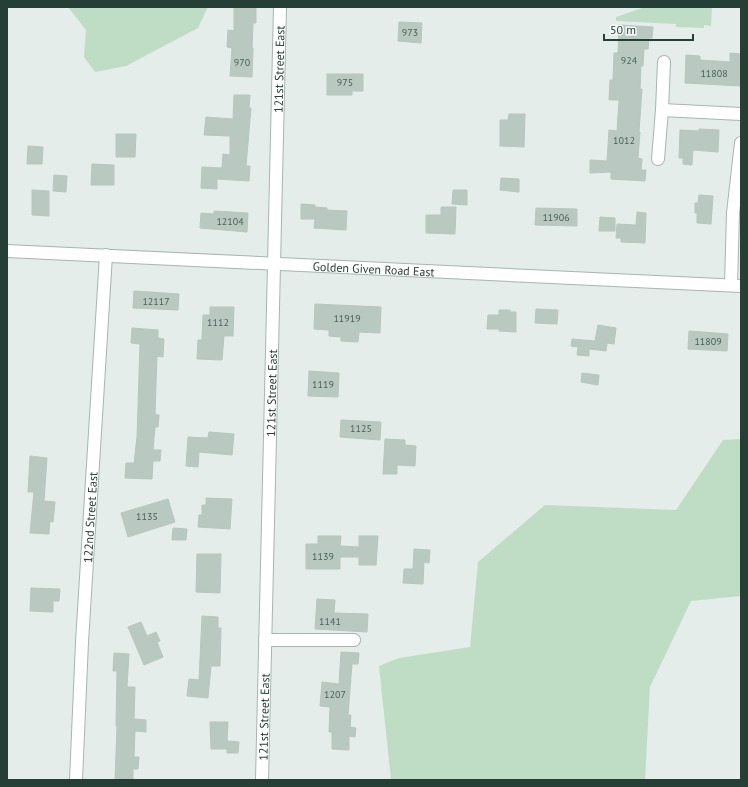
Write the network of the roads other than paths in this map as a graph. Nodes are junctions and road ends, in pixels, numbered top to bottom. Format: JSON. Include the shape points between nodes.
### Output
{"nodes":[{"id":1,"x":280,"y":7,"type":"edge"},
{"id":2,"x":664,"y":62,"type":"dead end"},
{"id":3,"x":662,"y":110,"type":"junction"},
{"id":4,"x":741,"y":114,"type":"edge"},
{"id":5,"x":741,"y":143,"type":"edge"},
{"id":6,"x":658,"y":159,"type":"dead end"},
{"id":7,"x":7,"y":251,"type":"edge"},
{"id":8,"x":106,"y":255,"type":"junction"},
{"id":9,"x":274,"y":264,"type":"junction"},
{"id":10,"x":736,"y":286,"type":"edge"},
{"id":11,"x":265,"y":640,"type":"junction"},
{"id":12,"x":354,"y":640,"type":"dead end"},
{"id":13,"x":76,"y":780,"type":"edge"},
{"id":14,"x":262,"y":780,"type":"edge"}],
"edges":[{"from":1,"to":9,"type":"street","name":"121st Street East"},
{"from":2,"to":3,"type":"street"},
{"from":3,"to":4,"type":"street"},
{"from":3,"to":6,"type":"street"},
{"from":5,"to":10,"type":"street","via":[[733,213]]},
{"from":7,"to":8,"type":"street","name":"Golden Given Road East"},
{"from":8,"to":9,"type":"street","name":"Golden Given Road East"},
{"from":8,"to":13,"type":"street","name":"122nd Street East"},
{"from":9,"to":10,"type":"street","name":"Golden Given Road East"},
{"from":9,"to":11,"type":"street","name":"121st Street East"},
{"from":11,"to":12,"type":"street"},
{"from":11,"to":14,"type":"street","name":"121st Street East"}]}
